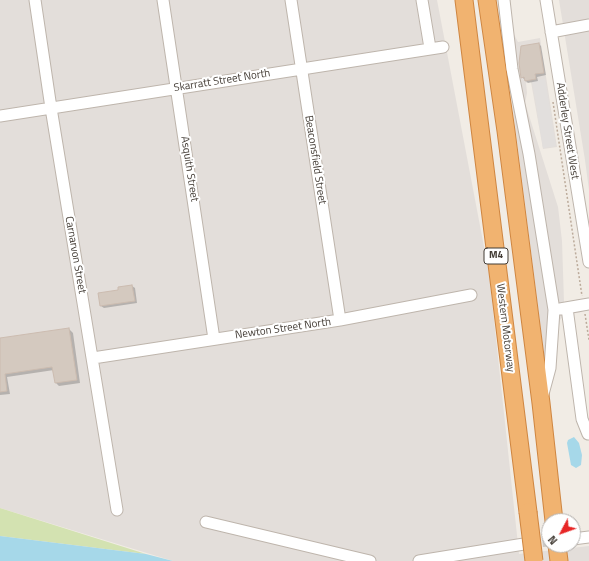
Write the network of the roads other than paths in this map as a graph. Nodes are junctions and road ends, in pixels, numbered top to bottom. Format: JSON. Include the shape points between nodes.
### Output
{"nodes":[{"id":1,"x":34,"y":0,"type":"edge"},
{"id":2,"x":163,"y":0,"type":"edge"},
{"id":3,"x":291,"y":0,"type":"edge"},
{"id":4,"x":422,"y":0,"type":"edge"},
{"id":5,"x":464,"y":0,"type":"edge"},
{"id":6,"x":487,"y":0,"type":"edge"},
{"id":7,"x":504,"y":0,"type":"edge"},
{"id":8,"x":546,"y":0,"type":"edge"},
{"id":9,"x":589,"y":25,"type":"edge"},
{"id":10,"x":551,"y":32,"type":"junction"},
{"id":11,"x":443,"y":46,"type":"dead end"},
{"id":12,"x":430,"y":48,"type":"junction"},
{"id":13,"x":301,"y":69,"type":"junction"},
{"id":14,"x":176,"y":88,"type":"junction"},
{"id":15,"x":50,"y":108,"type":"junction"},
{"id":16,"x":0,"y":116,"type":"edge"},
{"id":17,"x":589,"y":262,"type":"edge"},
{"id":18,"x":471,"y":295,"type":"dead end"},
{"id":19,"x":586,"y":305,"type":"edge"},
{"id":20,"x":567,"y":308,"type":"junction"},
{"id":21,"x":554,"y":310,"type":"junction"},
{"id":22,"x":340,"y":320,"type":"junction"},
{"id":23,"x":214,"y":339,"type":"junction"},
{"id":24,"x":93,"y":358,"type":"junction"},
{"id":25,"x":541,"y":403,"type":"junction"},
{"id":26,"x":588,"y":434,"type":"edge"},
{"id":27,"x":117,"y":510,"type":"dead end"},
{"id":28,"x":553,"y":513,"type":"edge"},
{"id":29,"x":206,"y":522,"type":"dead end"},
{"id":30,"x":524,"y":544,"type":"tunnel mouth"},
{"id":31,"x":370,"y":561,"type":"edge"},
{"id":32,"x":419,"y":561,"type":"edge"},
{"id":33,"x":534,"y":561,"type":"edge"}],
"edges":[{"from":1,"to":15,"type":"street","name":"Carnarvon Street"},
{"from":2,"to":14,"type":"street","name":"Asquith Street"},
{"from":3,"to":13,"type":"street","name":"Beaconsfield Street"},
{"from":4,"to":12,"type":"street"},
{"from":5,"to":33,"type":"highway","name":"Western Motorway","number":"M4","bridge":true},
{"from":6,"to":25,"type":"highway","number":"M4"},
{"from":7,"to":21,"type":"street","via":[[512,69],[529,154]]},
{"from":8,"to":10,"type":"street","name":"Adderley Street West"},
{"from":9,"to":10,"type":"street"},
{"from":10,"to":17,"type":"street","name":"Adderley Street West"},
{"from":11,"to":12,"type":"street","name":"Skarratt Street North"},
{"from":12,"to":13,"type":"street","name":"Skarratt Street North"},
{"from":13,"to":14,"type":"street","name":"Skarratt Street North"},
{"from":13,"to":22,"type":"street","name":"Beaconsfield Street"},
{"from":14,"to":15,"type":"street","name":"Skarratt Street North"},
{"from":14,"to":23,"type":"street","name":"Asquith Street"},
{"from":15,"to":16,"type":"street","name":"Skarratt Street North"},
{"from":15,"to":24,"type":"street","name":"Carnarvon Street"},
{"from":18,"to":22,"type":"street","name":"Newton Street North"},
{"from":19,"to":20,"type":"street"},
{"from":20,"to":21,"type":"street"},
{"from":20,"to":26,"type":"street","via":[[577,420]]},
{"from":21,"to":25,"type":"street","via":[[550,368]]},
{"from":22,"to":23,"type":"street","name":"Newton Street North"},
{"from":23,"to":24,"type":"street","name":"Newton Street North"},
{"from":24,"to":27,"type":"street","name":"Carnarvon Street"},
{"from":25,"to":28,"type":"highway","number":"M4"},
{"from":29,"to":31,"type":"street"},
{"from":30,"to":32,"type":"street"}]}
